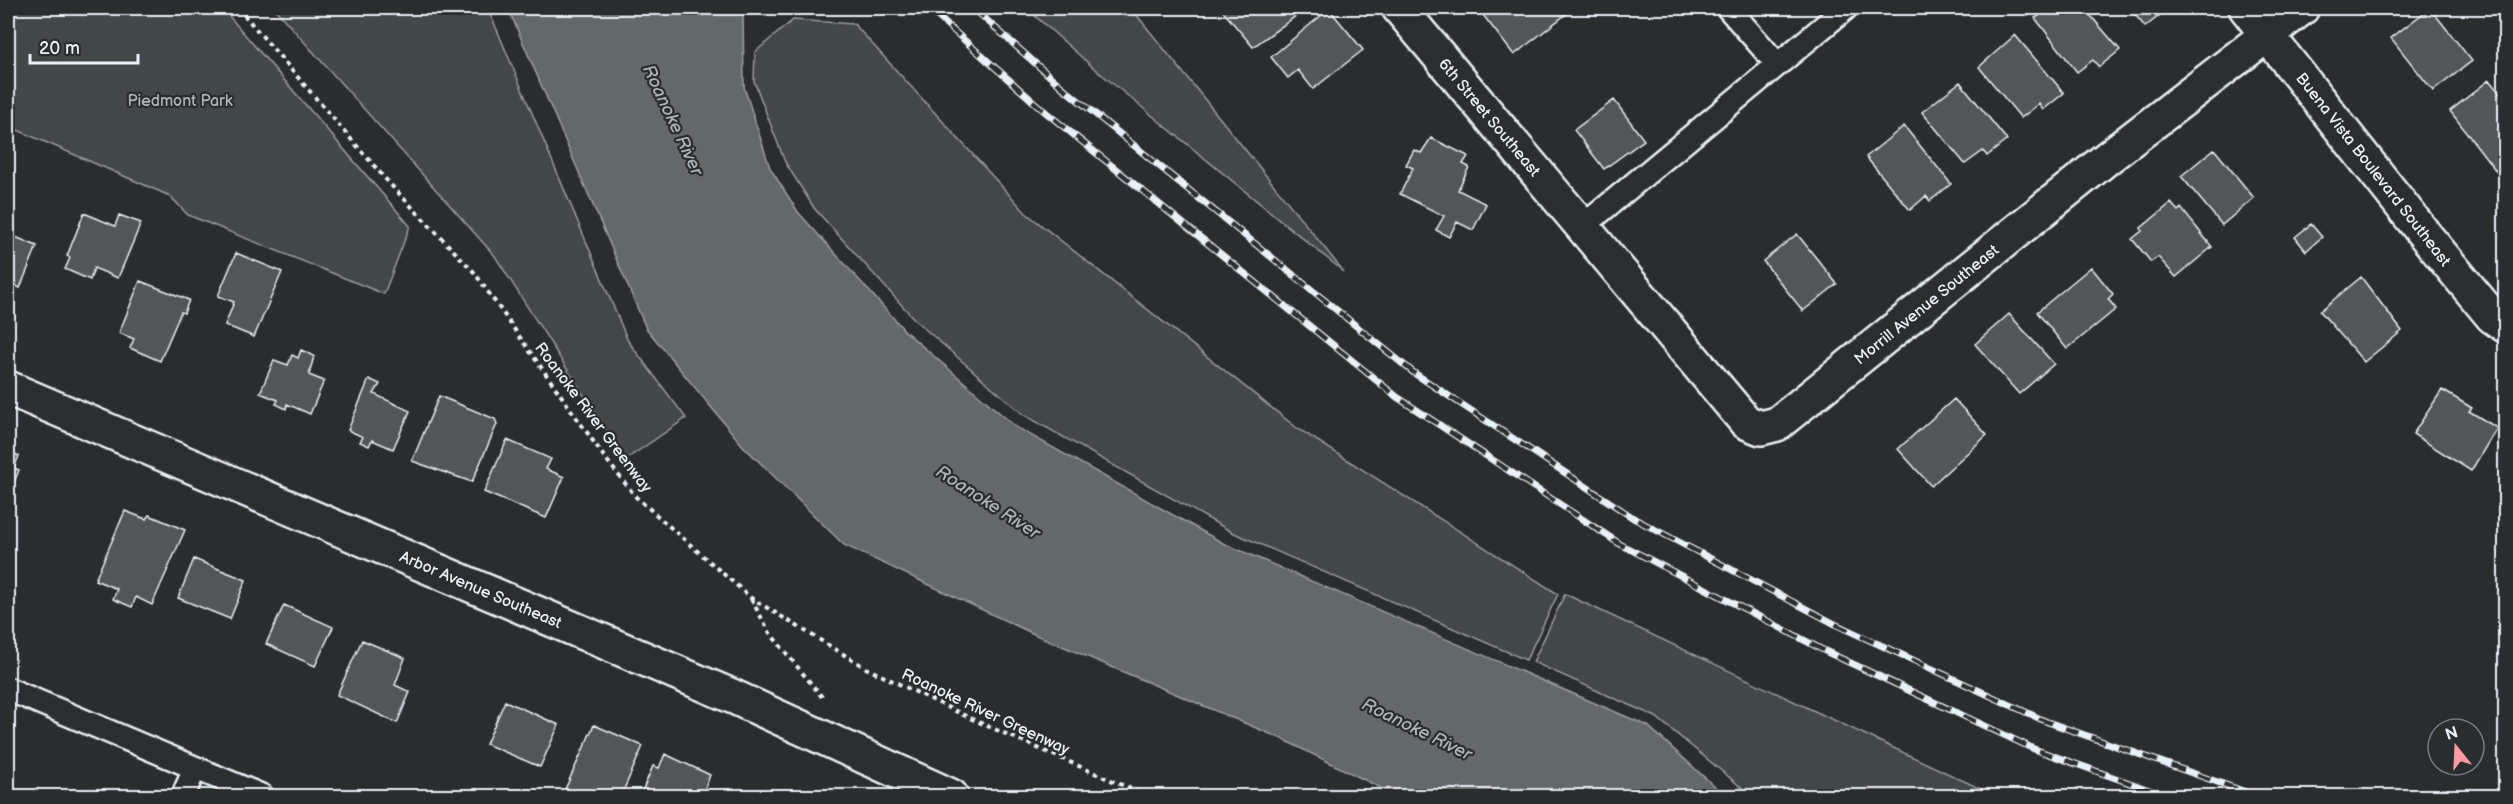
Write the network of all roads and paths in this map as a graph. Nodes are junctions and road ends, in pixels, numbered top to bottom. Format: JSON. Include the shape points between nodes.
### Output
{"nodes":[{"id":1,"x":238,"y":8,"type":"edge"},
{"id":2,"x":1399,"y":8,"type":"edge"},
{"id":3,"x":1728,"y":8,"type":"edge"},
{"id":4,"x":1846,"y":8,"type":"edge"},
{"id":5,"x":2246,"y":8,"type":"edge"},
{"id":6,"x":2302,"y":8,"type":"edge"},
{"id":7,"x":2268,"y":35,"type":"junction"},
{"id":8,"x":1777,"y":64,"type":"junction"},
{"id":9,"x":1581,"y":226,"type":"junction"},
{"id":10,"x":2505,"y":326,"type":"edge"},
{"id":11,"x":8,"y":388,"type":"edge"},
{"id":12,"x":751,"y":598,"type":"junction"},
{"id":13,"x":8,"y":689,"type":"edge"},
{"id":14,"x":841,"y":746,"type":"junction"},
{"id":15,"x":195,"y":768,"type":"junction"},
{"id":16,"x":944,"y":795,"type":"edge"},
{"id":17,"x":183,"y":796,"type":"edge"},
{"id":18,"x":262,"y":796,"type":"edge"},
{"id":19,"x":1147,"y":796,"type":"edge"}],
"edges":[{"from":1,"to":12,"type":"path","name":"Roanoke River Greenway","via":[[389,183],[474,272],[636,497]]},
{"from":2,"to":9,"type":"street","name":"6th Street Southeast"},
{"from":3,"to":8,"type":"lane"},
{"from":4,"to":8,"type":"lane"},
{"from":5,"to":7,"type":"street","name":"Buena Vista Boulevard Southeast"},
{"from":6,"to":7,"type":"street","name":"Morrill Avenue Southeast"},
{"from":7,"to":9,"type":"street","name":"Morrill Avenue Southeast","via":[[2106,159],[1777,424],[1761,428],[1746,422]]},
{"from":7,"to":10,"type":"street","name":"Buena Vista Boulevard Southeast","via":[[2425,235],[2492,316]]},
{"from":8,"to":9,"type":"lane"},
{"from":11,"to":14,"type":"street","name":"Arbor Avenue Southeast"},
{"from":12,"to":14,"type":"path","via":[[770,633],[823,699]]},
{"from":12,"to":19,"type":"path","name":"Roanoke River Greenway","via":[[866,668]]},
{"from":13,"to":15,"type":"lane"},
{"from":14,"to":16,"type":"street","name":"Arbor Avenue Southeast"},
{"from":15,"to":17,"type":"lane"},
{"from":15,"to":18,"type":"lane"}]}
